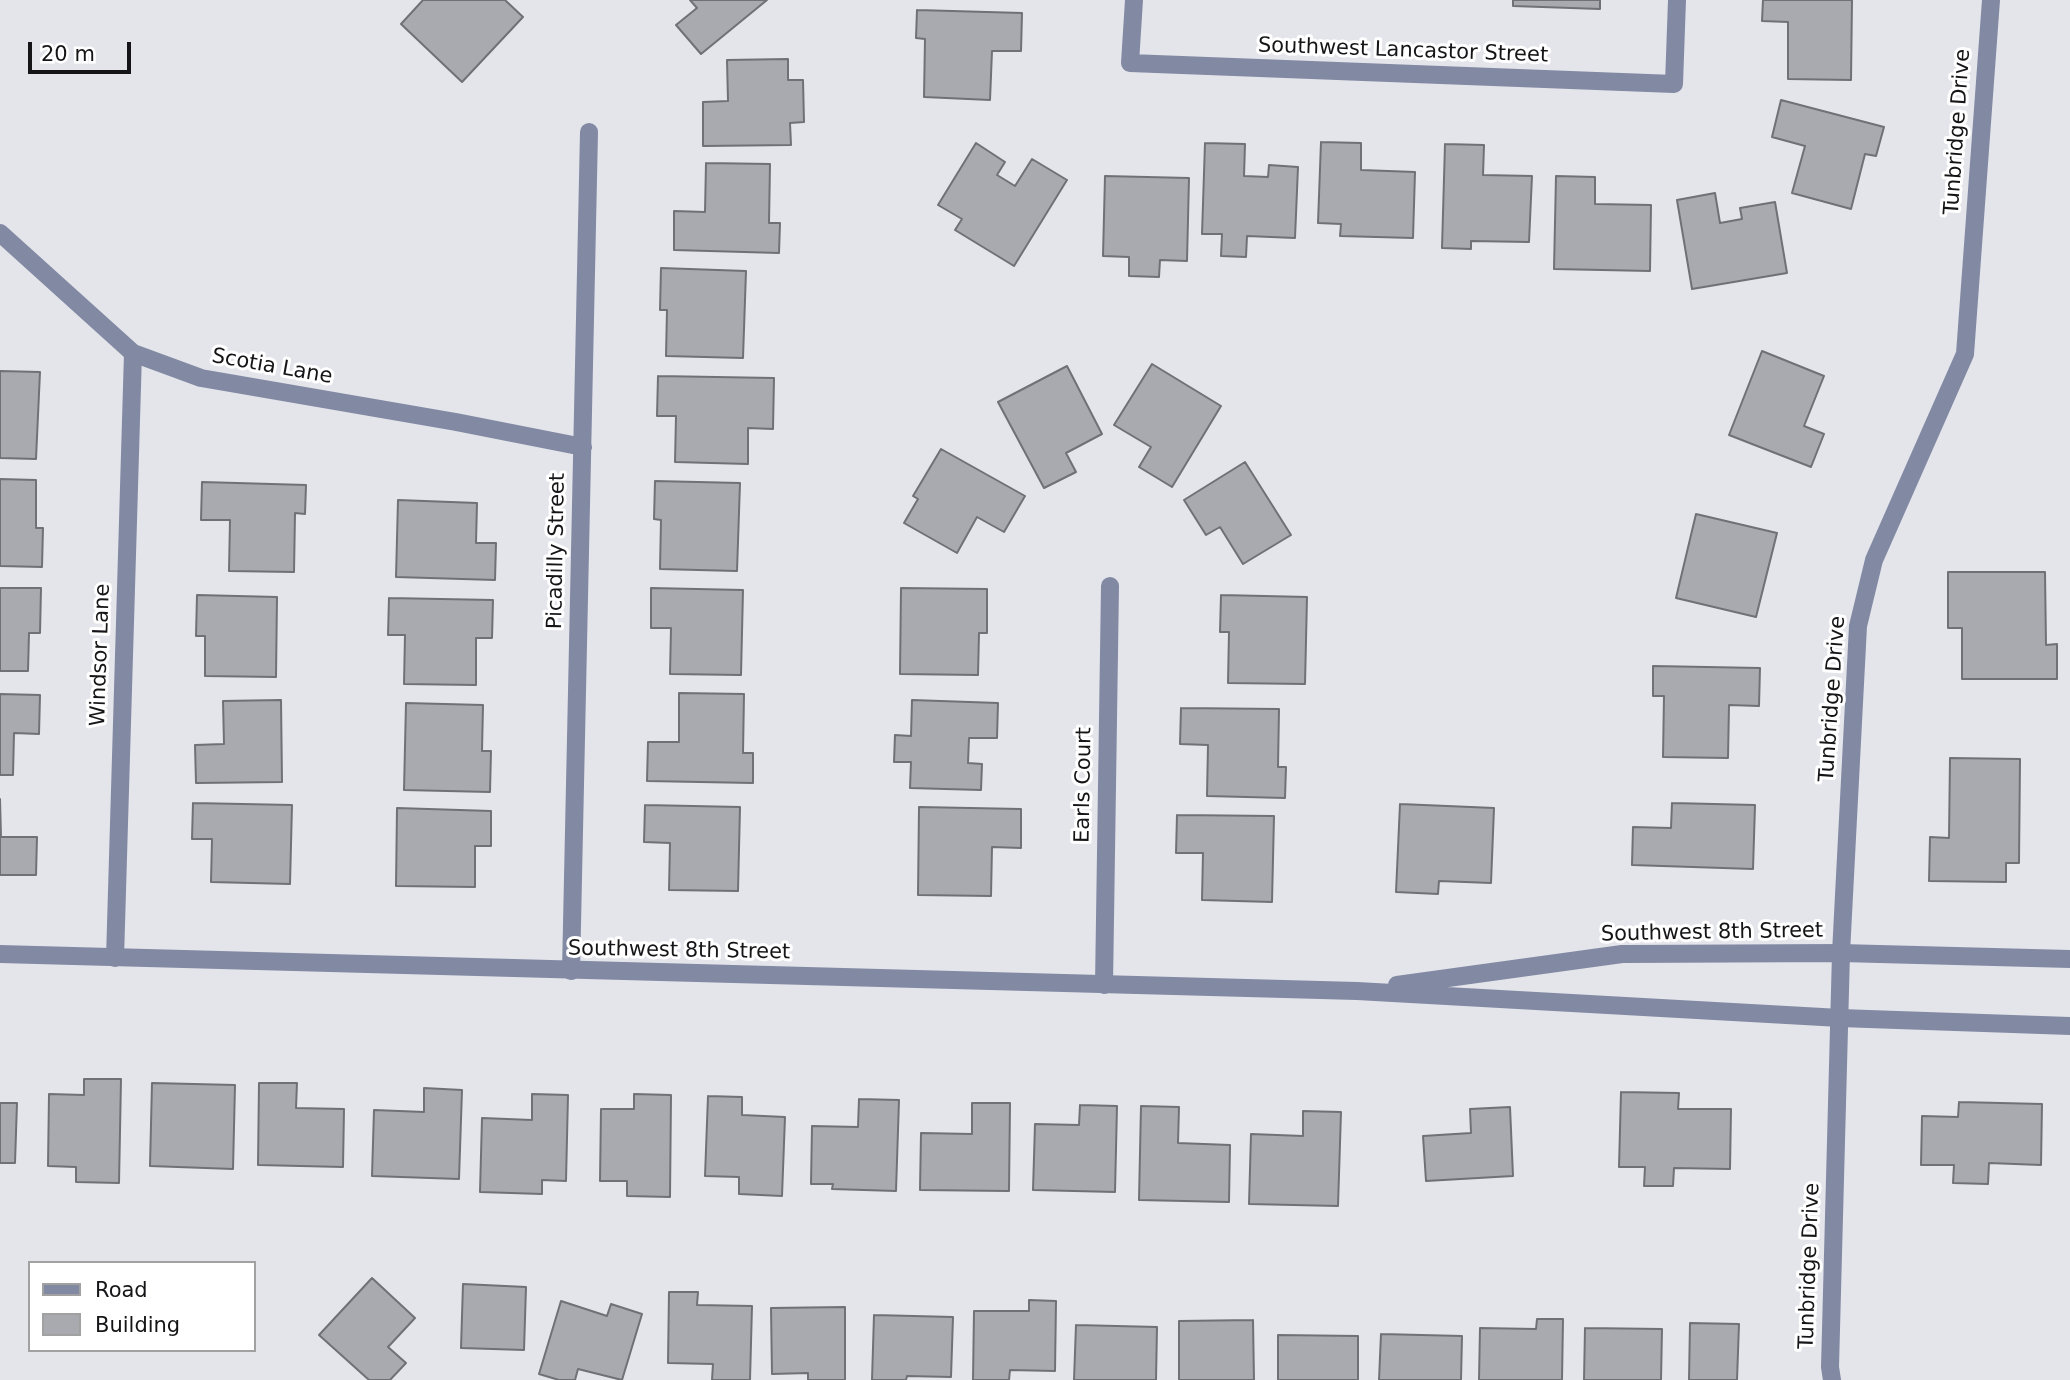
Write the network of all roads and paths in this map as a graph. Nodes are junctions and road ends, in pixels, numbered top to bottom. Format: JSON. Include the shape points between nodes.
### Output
{"nodes":[{"id":1,"x":1133,"y":0,"type":"edge"},
{"id":2,"x":1677,"y":0,"type":"edge"},
{"id":3,"x":1991,"y":0,"type":"edge"},
{"id":4,"x":589,"y":132,"type":"dead end"},
{"id":5,"x":0,"y":233,"type":"edge"},
{"id":6,"x":133,"y":353,"type":"junction"},
{"id":7,"x":583,"y":447,"type":"junction"},
{"id":8,"x":1110,"y":586,"type":"dead end"},
{"id":9,"x":1841,"y":953,"type":"junction"},
{"id":10,"x":0,"y":954,"type":"edge"},
{"id":11,"x":115,"y":958,"type":"junction"},
{"id":12,"x":2070,"y":959,"type":"edge"},
{"id":13,"x":571,"y":971,"type":"junction"},
{"id":14,"x":1104,"y":985,"type":"junction"},
{"id":15,"x":1357,"y":991,"type":"junction"},
{"id":16,"x":1840,"y":1018,"type":"junction"},
{"id":17,"x":2070,"y":1027,"type":"edge"},
{"id":18,"x":1832,"y":1380,"type":"edge"}],
"edges":[{"from":1,"to":2,"type":"street","name":"Southwest Lancastor Street","via":[[1130,63],[1674,84]]},
{"from":3,"to":9,"type":"street","name":"Tunbridge Drive","via":[[1965,354],[1874,561],[1858,626]]},
{"from":4,"to":7,"type":"street","name":"Picadilly Street"},
{"from":5,"to":6,"type":"street","name":"Scotia Lane"},
{"from":6,"to":7,"type":"street","name":"Scotia Lane","via":[[201,378]]},
{"from":6,"to":11,"type":"street","name":"Windsor Lane"},
{"from":7,"to":13,"type":"street","name":"Picadilly Street"},
{"from":8,"to":14,"type":"street","name":"Earls Court"},
{"from":9,"to":12,"type":"street","name":"Southwest 8th Street"},
{"from":9,"to":15,"type":"street","name":"Southwest 8th Street","via":[[1622,954]]},
{"from":9,"to":16,"type":"street","name":"Tunbridge Drive"},
{"from":10,"to":11,"type":"street","name":"Southwest 8th Street"},
{"from":11,"to":13,"type":"street","name":"Southwest 8th Street"},
{"from":13,"to":14,"type":"street","name":"Southwest 8th Street"},
{"from":14,"to":15,"type":"street","name":"Southwest 8th Street"},
{"from":15,"to":16,"type":"street","name":"Southwest 8th Street"},
{"from":16,"to":17,"type":"street","name":"Southwest 8th Street"},
{"from":16,"to":18,"type":"street","name":"Tunbridge Drive"}]}
